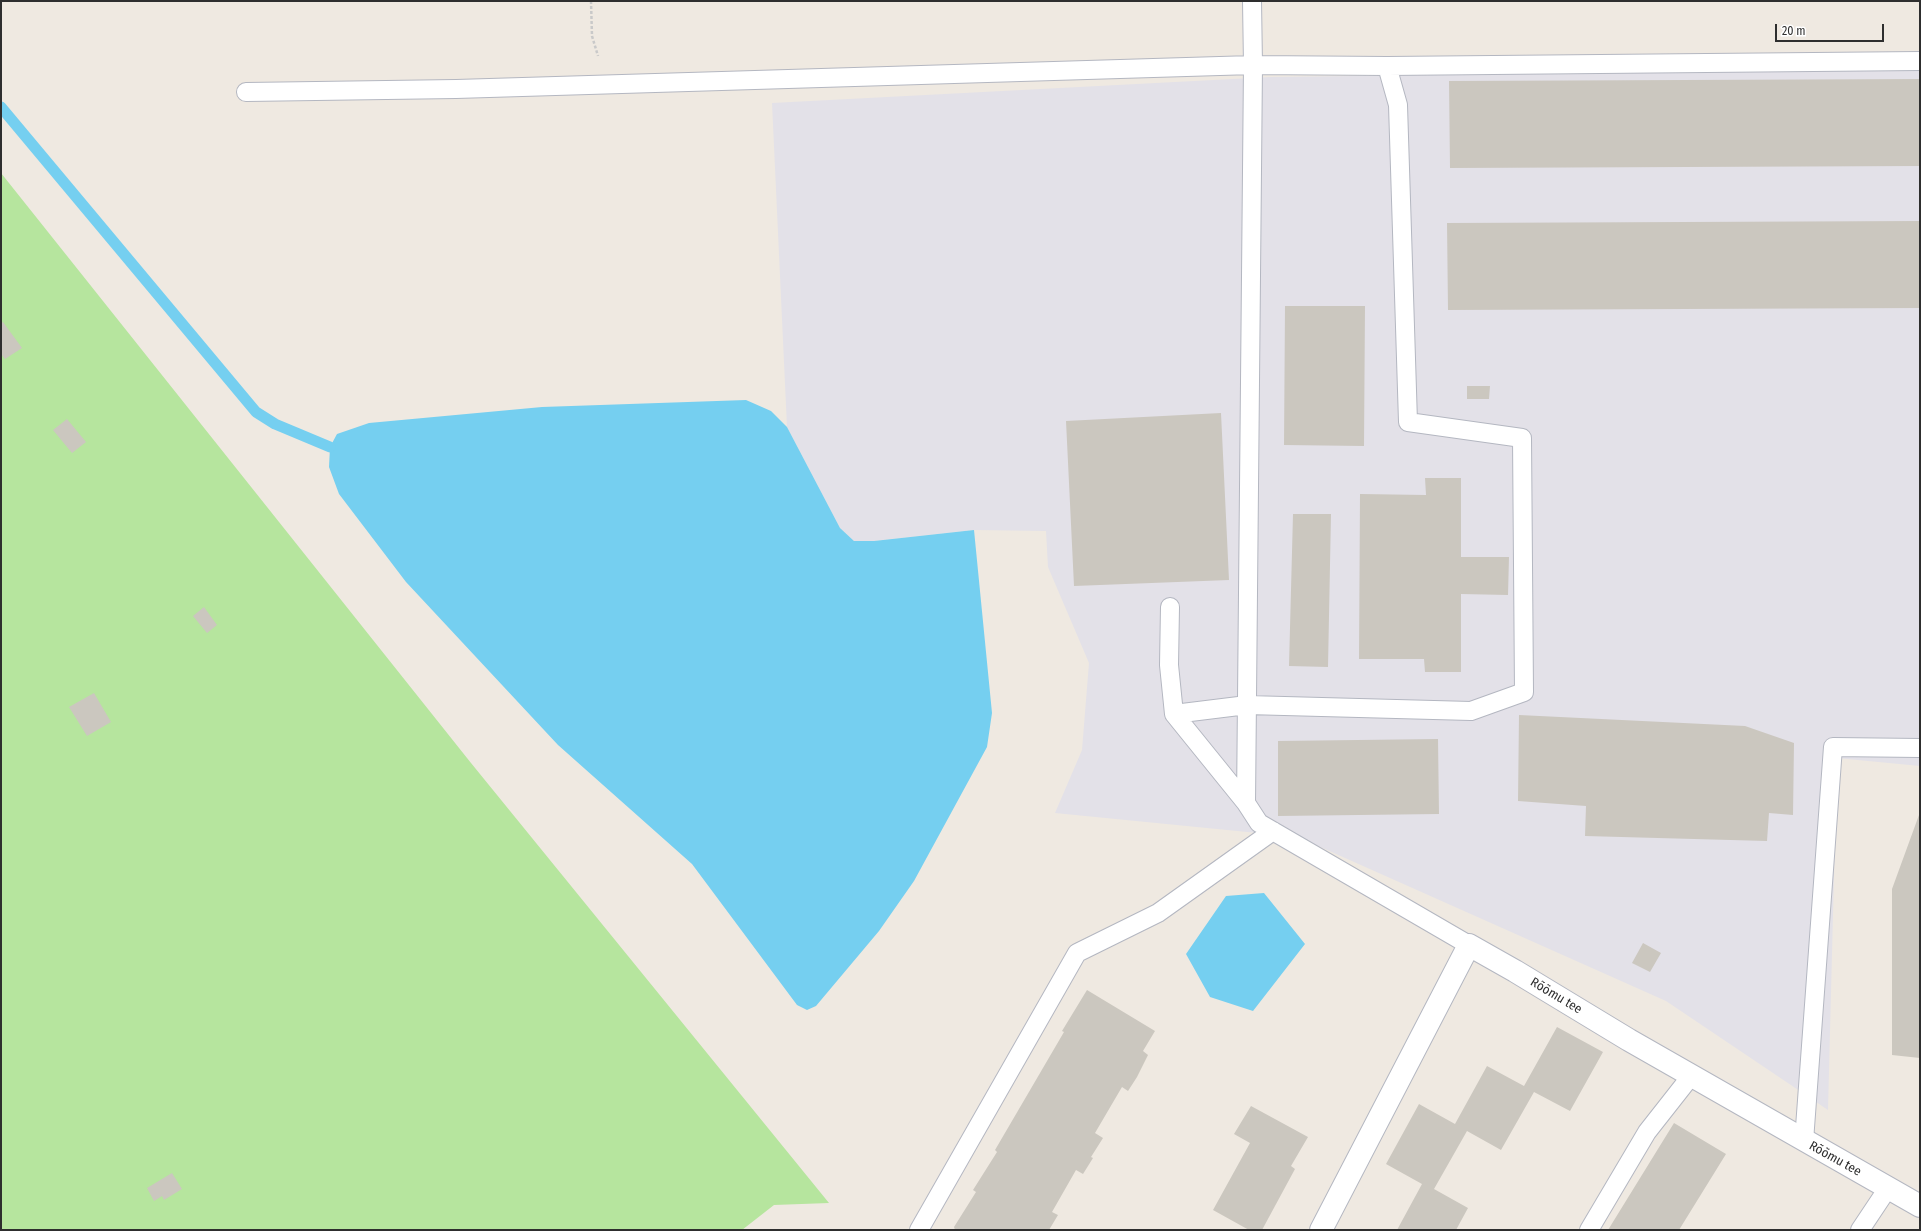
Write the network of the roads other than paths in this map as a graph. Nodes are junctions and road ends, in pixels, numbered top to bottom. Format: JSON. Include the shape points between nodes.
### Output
{"nodes":[{"id":1,"x":1252,"y":1,"type":"edge"},
{"id":2,"x":1920,"y":61,"type":"edge"},
{"id":3,"x":1253,"y":65,"type":"junction"},
{"id":4,"x":1387,"y":66,"type":"junction"},
{"id":5,"x":246,"y":92,"type":"dead end"},
{"id":6,"x":1170,"y":607,"type":"dead end"},
{"id":7,"x":1247,"y":705,"type":"junction"},
{"id":8,"x":1174,"y":714,"type":"junction"},
{"id":9,"x":1920,"y":748,"type":"edge"},
{"id":10,"x":1246,"y":803,"type":"junction"},
{"id":11,"x":1273,"y":831,"type":"junction"},
{"id":12,"x":1469,"y":945,"type":"junction"},
{"id":13,"x":1691,"y":1076,"type":"junction"},
{"id":14,"x":1804,"y":1141,"type":"junction"},
{"id":15,"x":1888,"y":1188,"type":"junction"},
{"id":16,"x":1920,"y":1206,"type":"edge"},
{"id":17,"x":919,"y":1230,"type":"edge"},
{"id":18,"x":1321,"y":1230,"type":"edge"},
{"id":19,"x":1589,"y":1230,"type":"edge"},
{"id":20,"x":1860,"y":1230,"type":"edge"}],
"edges":[{"from":1,"to":3,"type":"lane"},
{"from":2,"to":4,"type":"lane"},
{"from":3,"to":4,"type":"lane"},
{"from":3,"to":5,"type":"lane","via":[[607,85]]},
{"from":3,"to":7,"type":"lane"},
{"from":4,"to":7,"type":"lane","via":[[1398,106],[1408,422],[1522,438],[1524,692],[1471,711]]},
{"from":6,"to":8,"type":"lane","via":[[1169,665]]},
{"from":7,"to":8,"type":"lane"},
{"from":7,"to":10,"type":"lane"},
{"from":8,"to":10,"type":"lane"},
{"from":9,"to":14,"type":"lane","via":[[1833,747]]},
{"from":10,"to":11,"type":"lane","via":[[1259,823]]},
{"from":11,"to":12,"type":"lane"},
{"from":11,"to":17,"type":"lane","via":[[1158,913],[1077,953]]},
{"from":12,"to":13,"type":"street","name":"Rõõmu tee"},
{"from":12,"to":18,"type":"street"},
{"from":13,"to":14,"type":"street","name":"Rõõmu tee"},
{"from":13,"to":19,"type":"lane","via":[[1647,1132]]},
{"from":14,"to":15,"type":"street","name":"Rõõmu tee"},
{"from":15,"to":16,"type":"street","name":"Rõõmu tee"},
{"from":15,"to":20,"type":"lane"}]}
